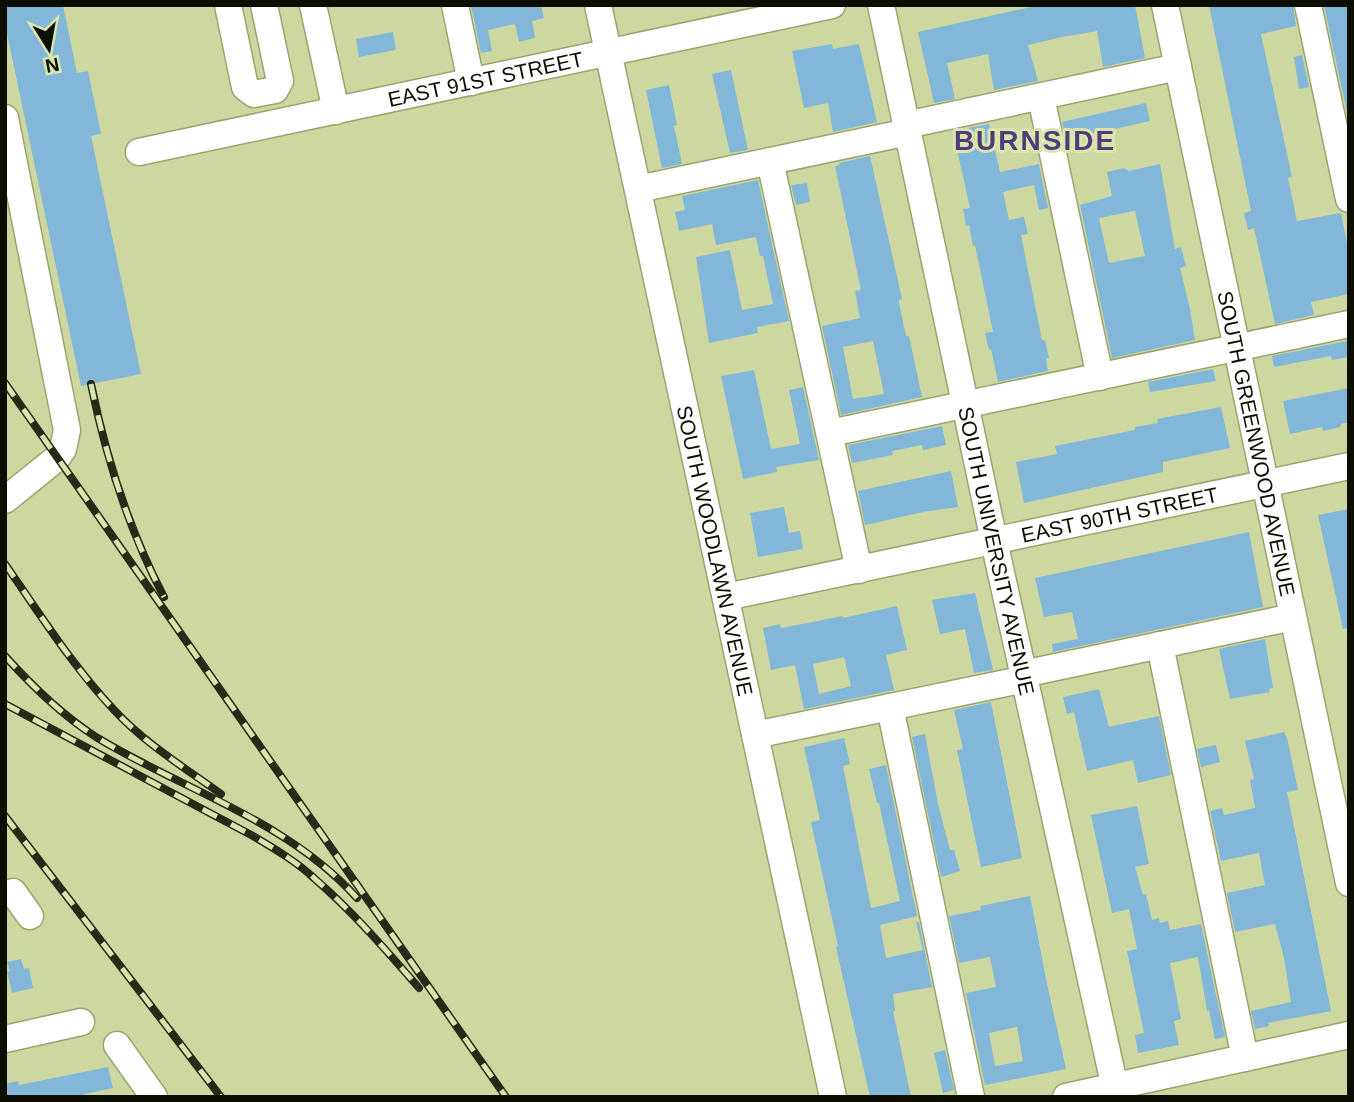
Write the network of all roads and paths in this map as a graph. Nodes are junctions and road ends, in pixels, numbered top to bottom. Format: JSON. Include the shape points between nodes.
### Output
{"nodes":[{"id":1,"x":228,"y":5,"type":"edge"},
{"id":2,"x":264,"y":5,"type":"edge"},
{"id":3,"x":313,"y":5,"type":"edge"},
{"id":4,"x":455,"y":5,"type":"edge"},
{"id":5,"x":598,"y":5,"type":"edge"},
{"id":6,"x":832,"y":5,"type":"edge"},
{"id":7,"x":881,"y":5,"type":"edge"},
{"id":8,"x":1165,"y":5,"type":"edge"},
{"id":9,"x":1308,"y":5,"type":"edge"},
{"id":10,"x":608,"y":53,"type":"junction"},
{"id":11,"x":1178,"y":67,"type":"junction"},
{"id":12,"x":471,"y":82,"type":"junction"},
{"id":13,"x":1041,"y":97,"type":"junction"},
{"id":14,"x":336,"y":111,"type":"junction"},
{"id":15,"x":5,"y":118,"type":"edge"},
{"id":16,"x":907,"y":129,"type":"junction"},
{"id":17,"x":139,"y":152,"type":"dead end"},
{"id":18,"x":770,"y":161,"type":"junction"},
{"id":19,"x":638,"y":189,"type":"junction"},
{"id":20,"x":1349,"y":199,"type":"edge"},
{"id":21,"x":1349,"y":324,"type":"edge"},
{"id":22,"x":1237,"y":348,"type":"junction"},
{"id":23,"x":1100,"y":377,"type":"junction"},
{"id":24,"x":965,"y":405,"type":"junction"},
{"id":25,"x":830,"y":433,"type":"junction"},
{"id":26,"x":1349,"y":466,"type":"edge"},
{"id":27,"x":1265,"y":484,"type":"junction"},
{"id":28,"x":5,"y":500,"type":"edge"},
{"id":29,"x":994,"y":541,"type":"junction"},
{"id":30,"x":859,"y":570,"type":"junction"},
{"id":31,"x":726,"y":597,"type":"junction"},
{"id":32,"x":1293,"y":617,"type":"junction"},
{"id":33,"x":1160,"y":645,"type":"junction"},
{"id":34,"x":1024,"y":676,"type":"junction"},
{"id":35,"x":890,"y":707,"type":"junction"},
{"id":36,"x":755,"y":735,"type":"junction"},
{"id":37,"x":1349,"y":883,"type":"edge"},
{"id":38,"x":5,"y":894,"type":"edge"},
{"id":39,"x":30,"y":916,"type":"dead end"},
{"id":40,"x":81,"y":1022,"type":"dead end"},
{"id":41,"x":1349,"y":1035,"type":"edge"},
{"id":42,"x":5,"y":1039,"type":"edge"},
{"id":43,"x":117,"y":1045,"type":"dead end"},
{"id":44,"x":1245,"y":1058,"type":"junction"},
{"id":45,"x":1116,"y":1092,"type":"edge"},
{"id":46,"x":154,"y":1097,"type":"edge"},
{"id":47,"x":833,"y":1097,"type":"edge"},
{"id":48,"x":971,"y":1097,"type":"edge"},
{"id":49,"x":1066,"y":1097,"type":"edge"}],
"edges":[{"from":1,"to":2,"type":"street","via":[[245,87],[254,94],[275,90],[280,81]]},
{"from":3,"to":14,"type":"street"},
{"from":4,"to":12,"type":"street"},
{"from":5,"to":10,"type":"street","name":"SOUTH WOODLAWN AVENUE"},
{"from":6,"to":10,"type":"street","name":"EAST 91ST STREET"},
{"from":7,"to":16,"type":"street","name":"SOUTH UNIVERSITY AVENUE"},
{"from":8,"to":11,"type":"street","name":"SOUTH GREENWOOD AVENUE"},
{"from":9,"to":20,"type":"street"},
{"from":10,"to":12,"type":"street","name":"EAST 91ST STREET"},
{"from":10,"to":19,"type":"street","name":"SOUTH WOODLAWN AVENUE"},
{"from":11,"to":13,"type":"street"},
{"from":11,"to":22,"type":"street","name":"SOUTH GREENWOOD AVENUE"},
{"from":12,"to":14,"type":"street","name":"EAST 91ST STREET"},
{"from":13,"to":16,"type":"street"},
{"from":13,"to":23,"type":"street"},
{"from":14,"to":17,"type":"street","name":"EAST 91ST STREET"},
{"from":15,"to":28,"type":"street","via":[[67,430],[57,458]]},
{"from":16,"to":18,"type":"street"},
{"from":16,"to":24,"type":"street","name":"SOUTH UNIVERSITY AVENUE"},
{"from":18,"to":19,"type":"street"},
{"from":18,"to":25,"type":"street"},
{"from":19,"to":31,"type":"street","name":"SOUTH WOODLAWN AVENUE"},
{"from":21,"to":22,"type":"street"},
{"from":22,"to":23,"type":"street"},
{"from":22,"to":27,"type":"street","name":"SOUTH GREENWOOD AVENUE"},
{"from":23,"to":24,"type":"street"},
{"from":24,"to":25,"type":"street"},
{"from":24,"to":29,"type":"street","name":"SOUTH UNIVERSITY AVENUE"},
{"from":25,"to":30,"type":"street"},
{"from":26,"to":27,"type":"street","name":"EAST 90TH STREET"},
{"from":27,"to":29,"type":"street","name":"EAST 90TH STREET"},
{"from":27,"to":32,"type":"street","name":"SOUTH GREENWOOD AVENUE"},
{"from":29,"to":30,"type":"street","name":"EAST 90TH STREET"},
{"from":29,"to":34,"type":"street","name":"SOUTH UNIVERSITY AVENUE"},
{"from":30,"to":31,"type":"street","name":"EAST 90TH STREET"},
{"from":31,"to":36,"type":"street","name":"SOUTH WOODLAWN AVENUE"},
{"from":32,"to":33,"type":"street"},
{"from":32,"to":37,"type":"street","name":"SOUTH GREENWOOD AVENUE"},
{"from":33,"to":34,"type":"street"},
{"from":33,"to":44,"type":"street"},
{"from":34,"to":35,"type":"street"},
{"from":34,"to":45,"type":"street","name":"SOUTH UNIVERSITY AVENUE"},
{"from":35,"to":36,"type":"street"},
{"from":35,"to":48,"type":"street"},
{"from":36,"to":47,"type":"street","name":"SOUTH WOODLAWN AVENUE"},
{"from":38,"to":39,"type":"street","via":[[13,892]]},
{"from":40,"to":42,"type":"street"},
{"from":41,"to":44,"type":"street"},
{"from":43,"to":46,"type":"street"},
{"from":44,"to":45,"type":"street"},
{"from":45,"to":49,"type":"street"}]}
